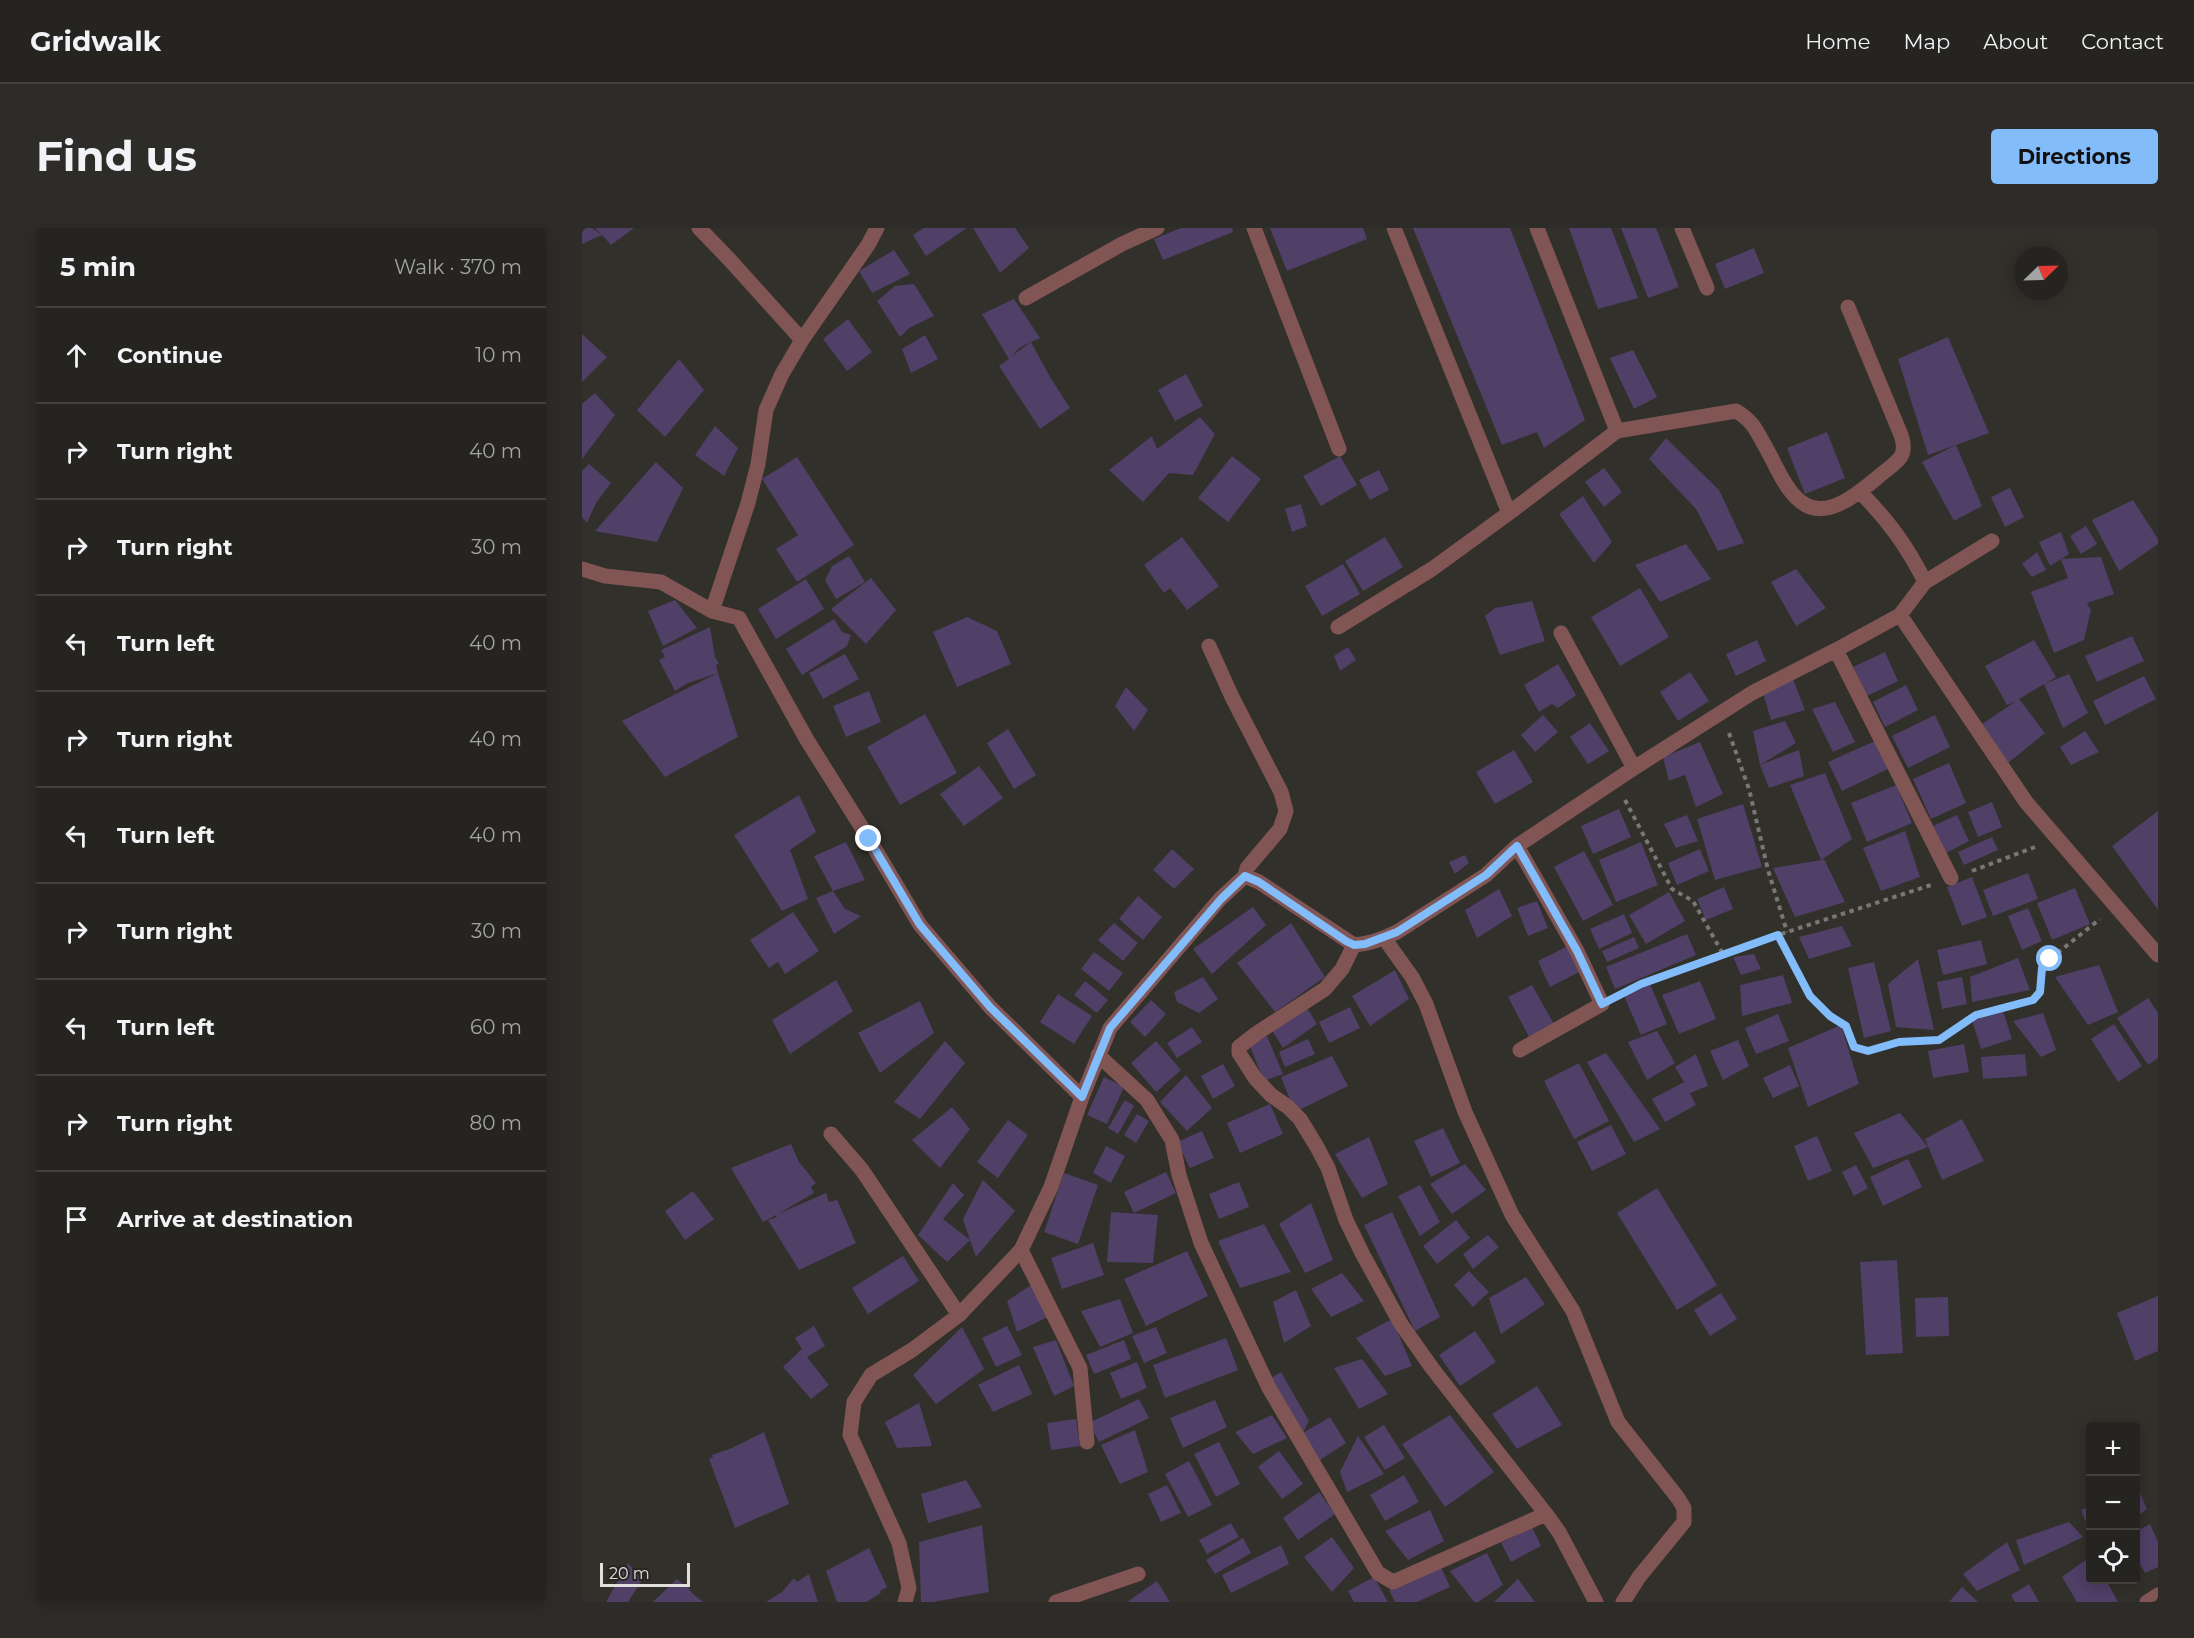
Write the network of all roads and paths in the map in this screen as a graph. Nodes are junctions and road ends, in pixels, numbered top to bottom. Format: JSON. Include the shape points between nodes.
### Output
{"nodes":[{"id":1,"x":699,"y":228,"type":"edge"},
{"id":2,"x":878,"y":228,"type":"edge"},
{"id":3,"x":1156,"y":228,"type":"edge"},
{"id":4,"x":1254,"y":228,"type":"edge"},
{"id":5,"x":1394,"y":228,"type":"edge"},
{"id":6,"x":1537,"y":228,"type":"edge"},
{"id":7,"x":1682,"y":228,"type":"edge"},
{"id":8,"x":1707,"y":288,"type":"dead end"},
{"id":9,"x":1026,"y":298,"type":"dead end"},
{"id":10,"x":1848,"y":307,"type":"dead end"},
{"id":11,"x":802,"y":340,"type":"junction"},
{"id":12,"x":1617,"y":431,"type":"junction"},
{"id":13,"x":1339,"y":449,"type":"dead end"},
{"id":14,"x":1860,"y":492,"type":"junction"},
{"id":15,"x":1509,"y":513,"type":"junction"},
{"id":16,"x":1992,"y":541,"type":"dead end"},
{"id":17,"x":582,"y":569,"type":"edge"},
{"id":18,"x":1925,"y":582,"type":"junction"},
{"id":19,"x":712,"y":611,"type":"junction"},
{"id":20,"x":1900,"y":615,"type":"junction"},
{"id":21,"x":1338,"y":627,"type":"dead end"},
{"id":22,"x":1561,"y":633,"type":"dead end"},
{"id":23,"x":1209,"y":646,"type":"dead end"},
{"id":24,"x":1836,"y":650,"type":"junction"},
{"id":25,"x":1722,"y":712,"type":"junction"},
{"id":26,"x":1634,"y":768,"type":"junction"},
{"id":27,"x":1616,"y":781,"type":"junction"},
{"id":28,"x":2056,"y":838,"type":"junction"},
{"id":29,"x":1517,"y":846,"type":"junction"},
{"id":30,"x":1245,"y":876,"type":"junction"},
{"id":31,"x":1951,"y":878,"type":"junction"},
{"id":32,"x":2116,"y":907,"type":"junction"},
{"id":33,"x":1787,"y":932,"type":"junction"},
{"id":34,"x":1778,"y":935,"type":"junction"},
{"id":35,"x":1384,"y":938,"type":"junction"},
{"id":36,"x":1354,"y":945,"type":"junction"},
{"id":37,"x":1723,"y":954,"type":"junction"},
{"id":38,"x":2158,"y":955,"type":"edge"},
{"id":39,"x":1602,"y":1004,"type":"junction"},
{"id":40,"x":1520,"y":1050,"type":"dead end"},
{"id":41,"x":1098,"y":1055,"type":"junction"},
{"id":42,"x":1082,"y":1097,"type":"junction"},
{"id":43,"x":831,"y":1134,"type":"dead end"},
{"id":44,"x":1021,"y":1250,"type":"junction"},
{"id":45,"x":959,"y":1315,"type":"junction"},
{"id":46,"x":1087,"y":1442,"type":"dead end"},
{"id":47,"x":1546,"y":1514,"type":"junction"},
{"id":48,"x":1138,"y":1574,"type":"dead end"},
{"id":49,"x":2158,"y":1594,"type":"edge"},
{"id":50,"x":905,"y":1602,"type":"edge"},
{"id":51,"x":1056,"y":1602,"type":"edge"},
{"id":52,"x":1596,"y":1602,"type":"edge"},
{"id":53,"x":1623,"y":1602,"type":"edge"},
{"id":54,"x":2147,"y":1602,"type":"edge"}],
"edges":[{"from":1,"to":11,"type":"street"},
{"from":2,"to":11,"type":"street"},
{"from":3,"to":9,"type":"street"},
{"from":4,"to":13,"type":"street"},
{"from":5,"to":15,"type":"street"},
{"from":6,"to":12,"type":"street"},
{"from":7,"to":8,"type":"street"},
{"from":10,"to":14,"type":"street","via":[[1905,448],[1901,458]]},
{"from":11,"to":19,"type":"street","via":[[766,410],[748,503]]},
{"from":12,"to":14,"type":"street","via":[[1736,411],[1749,419],[1799,501],[1810,508],[1834,507]]},
{"from":12,"to":15,"type":"street"},
{"from":14,"to":18,"type":"street","via":[[1884,516]]},
{"from":15,"to":21,"type":"street","via":[[1432,569]]},
{"from":16,"to":18,"type":"street"},
{"from":17,"to":19,"type":"street","via":[[605,576],[662,582]]},
{"from":18,"to":20,"type":"street"},
{"from":19,"to":42,"type":"street","via":[[739,618],[807,740],[920,925],[990,1007]]},
{"from":20,"to":24,"type":"street"},
{"from":20,"to":28,"type":"street","via":[[2026,802]]},
{"from":22,"to":26,"type":"street"},
{"from":23,"to":30,"type":"street","via":[[1281,792],[1286,811],[1280,829],[1247,868]]},
{"from":24,"to":25,"type":"street"},
{"from":24,"to":31,"type":"street"},
{"from":25,"to":26,"type":"street"},
{"from":25,"to":33,"type":"path","via":[[1749,789]]},
{"from":26,"to":27,"type":"street"},
{"from":27,"to":29,"type":"street"},
{"from":27,"to":37,"type":"path","via":[[1671,889],[1693,901]]},
{"from":28,"to":31,"type":"path"},
{"from":28,"to":32,"type":"street"},
{"from":29,"to":35,"type":"street","via":[[1486,875]]},
{"from":29,"to":39,"type":"street","via":[[1577,951]]},
{"from":30,"to":36,"type":"street"},
{"from":30,"to":41,"type":"street","via":[[1110,1028]]},
{"from":31,"to":33,"type":"path"},
{"from":32,"to":34,"type":"path","via":[[2050,959],[2042,968],[2040,992],[2033,1000],[1976,1015],[1939,1040],[1899,1042],[1868,1051],[1854,1047],[1846,1026],[1810,996]]},
{"from":32,"to":38,"type":"street"},
{"from":33,"to":34,"type":"path"},
{"from":34,"to":37,"type":"path"},
{"from":35,"to":36,"type":"street"},
{"from":35,"to":53,"type":"street","via":[[1426,1004],[1465,1112],[1512,1215],[1573,1311],[1618,1422],[1684,1508],[1684,1522]]},
{"from":36,"to":47,"type":"street","via":[[1342,969],[1324,989],[1257,1033],[1239,1047],[1239,1053],[1255,1078],[1300,1119],[1328,1168],[1363,1255],[1401,1324]]},
{"from":37,"to":39,"type":"path","via":[[1641,984]]},
{"from":39,"to":40,"type":"street"},
{"from":41,"to":42,"type":"street"},
{"from":41,"to":47,"type":"street","via":[[1147,1100],[1172,1140],[1201,1243],[1269,1388],[1378,1573],[1393,1582]]},
{"from":42,"to":44,"type":"street","via":[[1051,1187]]},
{"from":43,"to":45,"type":"street","via":[[862,1170]]},
{"from":44,"to":45,"type":"street"},
{"from":44,"to":46,"type":"street","via":[[1080,1368]]},
{"from":45,"to":50,"type":"street","via":[[871,1375],[854,1402],[850,1435],[899,1543],[909,1588]]},
{"from":47,"to":52,"type":"street"},
{"from":48,"to":51,"type":"street"},
{"from":49,"to":54,"type":"street"}]}
